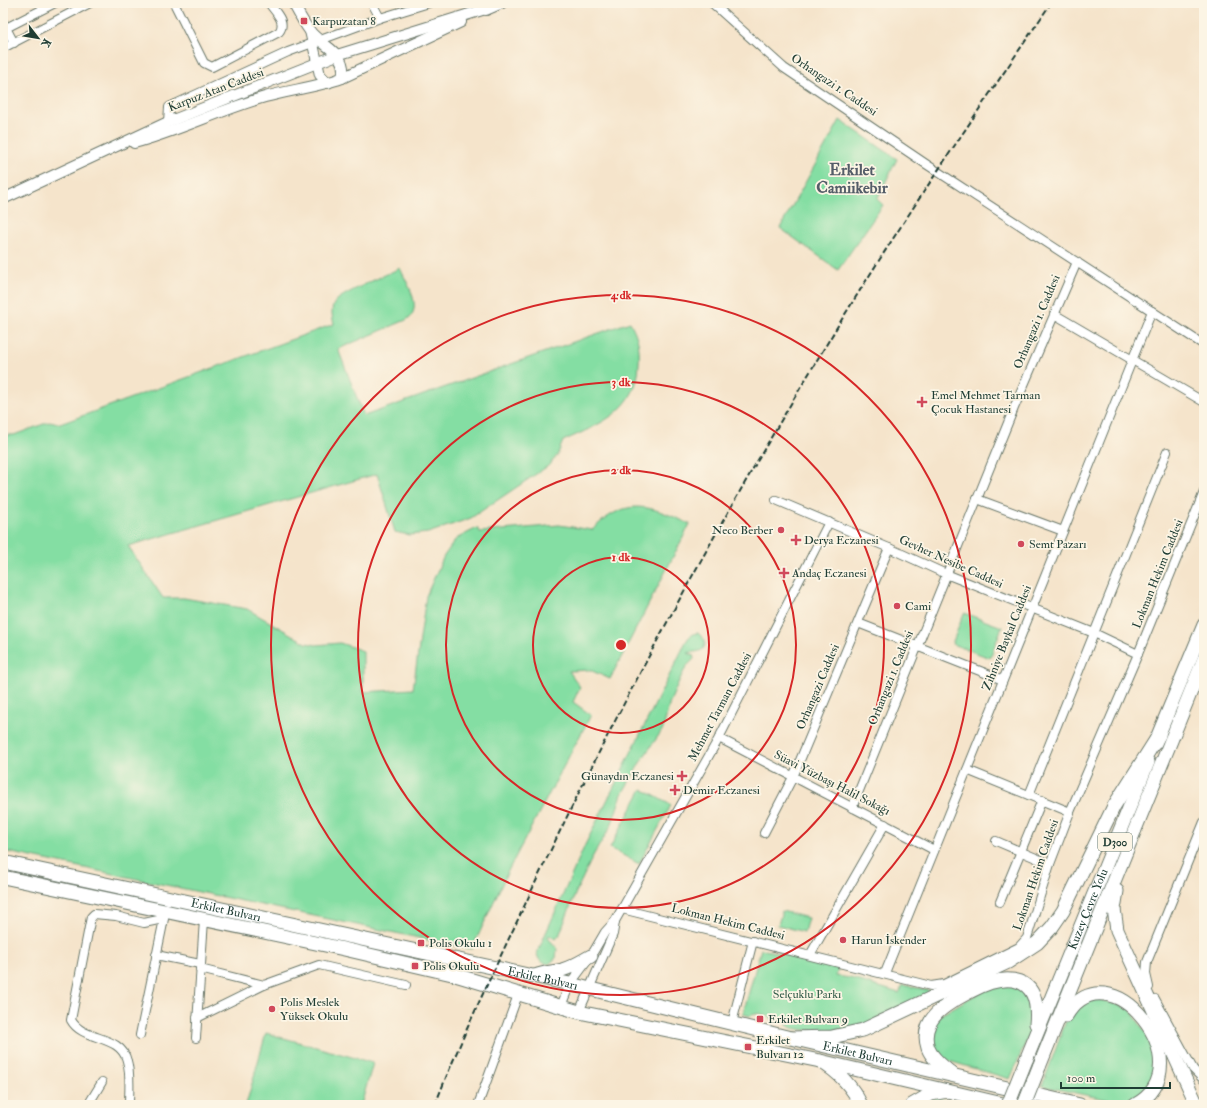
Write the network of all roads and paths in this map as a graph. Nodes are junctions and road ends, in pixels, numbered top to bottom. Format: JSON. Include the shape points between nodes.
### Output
{"nodes":[{"id":1,"x":55,"y":3,"type":"edge"},
{"id":2,"x":90,"y":3,"type":"edge"},
{"id":3,"x":174,"y":3,"type":"edge"},
{"id":4,"x":269,"y":3,"type":"edge"},
{"id":5,"x":293,"y":3,"type":"edge"},
{"id":6,"x":372,"y":3,"type":"edge"},
{"id":7,"x":429,"y":3,"type":"edge"},
{"id":8,"x":712,"y":3,"type":"edge"},
{"id":9,"x":497,"y":5,"type":"edge"},
{"id":10,"x":380,"y":18,"type":"junction"},
{"id":11,"x":5,"y":25,"type":"edge"},
{"id":12,"x":316,"y":42,"type":"junction"},
{"id":13,"x":14,"y":43,"type":"junction"},
{"id":14,"x":3,"y":48,"type":"edge"},
{"id":15,"x":337,"y":55,"type":"junction"},
{"id":16,"x":316,"y":64,"type":"junction"},
{"id":17,"x":342,"y":78,"type":"junction"},
{"id":18,"x":328,"y":83,"type":"junction"},
{"id":19,"x":168,"y":122,"type":"junction"},
{"id":20,"x":105,"y":152,"type":"junction"},
{"id":21,"x":3,"y":199,"type":"edge"},
{"id":22,"x":1077,"y":262,"type":"junction"},
{"id":23,"x":1152,"y":311,"type":"junction"},
{"id":24,"x":1054,"y":314,"type":"junction"},
{"id":25,"x":1204,"y":345,"type":"edge"},
{"id":26,"x":1132,"y":361,"type":"junction"},
{"id":27,"x":1204,"y":402,"type":"edge"},
{"id":28,"x":1167,"y":452,"type":"dead end"},
{"id":29,"x":1204,"y":492,"type":"edge"},
{"id":30,"x":977,"y":499,"type":"junction"},
{"id":31,"x":776,"y":500,"type":"dead end"},
{"id":32,"x":829,"y":522,"type":"junction"},
{"id":33,"x":1063,"y":531,"type":"junction"},
{"id":34,"x":889,"y":548,"type":"junction"},
{"id":35,"x":946,"y":574,"type":"junction"},
{"id":36,"x":1032,"y":610,"type":"junction"},
{"id":37,"x":858,"y":623,"type":"junction"},
{"id":38,"x":1204,"y":625,"type":"edge"},
{"id":39,"x":1094,"y":633,"type":"junction"},
{"id":40,"x":918,"y":647,"type":"junction"},
{"id":41,"x":1138,"y":654,"type":"junction"},
{"id":42,"x":1204,"y":659,"type":"edge"},
{"id":43,"x":1003,"y":680,"type":"junction"},
{"id":44,"x":1159,"y":735,"type":"junction"},
{"id":45,"x":719,"y":738,"type":"junction"},
{"id":46,"x":967,"y":770,"type":"junction"},
{"id":47,"x":793,"y":776,"type":"junction"},
{"id":48,"x":1151,"y":792,"type":"junction"},
{"id":49,"x":1029,"y":795,"type":"junction"},
{"id":50,"x":1042,"y":800,"type":"junction"},
{"id":51,"x":852,"y":808,"type":"junction"},
{"id":52,"x":1070,"y":812,"type":"junction"},
{"id":53,"x":1204,"y":822,"type":"edge"},
{"id":54,"x":885,"y":824,"type":"junction"},
{"id":55,"x":764,"y":833,"type":"dead end"},
{"id":56,"x":996,"y":841,"type":"dead end"},
{"id":57,"x":934,"y":850,"type":"junction"},
{"id":58,"x":1021,"y":852,"type":"junction"},
{"id":59,"x":3,"y":862,"type":"edge"},
{"id":60,"x":1050,"y":864,"type":"junction"},
{"id":61,"x":3,"y":877,"type":"edge"},
{"id":62,"x":1000,"y":902,"type":"dead end"},
{"id":63,"x":622,"y":909,"type":"junction"},
{"id":64,"x":164,"y":915,"type":"junction"},
{"id":65,"x":204,"y":920,"type":"junction"},
{"id":66,"x":615,"y":921,"type":"junction"},
{"id":67,"x":753,"y":941,"type":"junction"},
{"id":68,"x":156,"y":955,"type":"junction"},
{"id":69,"x":810,"y":955,"type":"junction"},
{"id":70,"x":591,"y":956,"type":"junction"},
{"id":71,"x":200,"y":966,"type":"junction"},
{"id":72,"x":885,"y":973,"type":"junction"},
{"id":73,"x":534,"y":976,"type":"junction"},
{"id":74,"x":570,"y":984,"type":"junction"},
{"id":75,"x":264,"y":985,"type":"junction"},
{"id":76,"x":406,"y":985,"type":"dead end"},
{"id":77,"x":589,"y":989,"type":"junction"},
{"id":78,"x":519,"y":992,"type":"junction"},
{"id":79,"x":561,"y":1006,"type":"junction"},
{"id":80,"x":579,"y":1012,"type":"junction"},
{"id":81,"x":197,"y":1018,"type":"junction"},
{"id":82,"x":732,"y":1023,"type":"junction"},
{"id":83,"x":140,"y":1035,"type":"dead end"},
{"id":84,"x":1035,"y":1037,"type":"junction"},
{"id":85,"x":196,"y":1038,"type":"dead end"},
{"id":86,"x":791,"y":1038,"type":"junction"},
{"id":87,"x":1048,"y":1046,"type":"junction"},
{"id":88,"x":820,"y":1061,"type":"junction"},
{"id":89,"x":952,"y":1074,"type":"junction"},
{"id":90,"x":1204,"y":1080,"type":"edge"},
{"id":91,"x":102,"y":1082,"type":"dead end"},
{"id":92,"x":947,"y":1091,"type":"junction"},
{"id":93,"x":88,"y":1105,"type":"edge"},
{"id":94,"x":129,"y":1105,"type":"edge"},
{"id":95,"x":478,"y":1105,"type":"edge"},
{"id":96,"x":861,"y":1105,"type":"edge"},
{"id":97,"x":912,"y":1105,"type":"edge"},
{"id":98,"x":1007,"y":1105,"type":"edge"},
{"id":99,"x":1024,"y":1105,"type":"edge"},
{"id":100,"x":1080,"y":1105,"type":"edge"},
{"id":101,"x":1135,"y":1105,"type":"edge"},
{"id":102,"x":1197,"y":1105,"type":"edge"}],
"edges":[{"from":1,"to":11,"type":"street"},
{"from":2,"to":13,"type":"street"},
{"from":3,"to":4,"type":"street","via":[[204,63],[212,67],[279,32],[282,22]]},
{"from":5,"to":12,"type":"street"},
{"from":6,"to":10,"type":"street"},
{"from":7,"to":10,"type":"street"},
{"from":8,"to":22,"type":"street","name":"Orhangazi 1. Caddesi","via":[[784,68]]},
{"from":9,"to":15,"type":"street"},
{"from":9,"to":17,"type":"street"},
{"from":10,"to":12,"type":"street"},
{"from":11,"to":13,"type":"street"},
{"from":12,"to":15,"type":"street"},
{"from":12,"to":16,"type":"street"},
{"from":12,"to":19,"type":"street","via":[[288,52],[169,107]]},
{"from":13,"to":14,"type":"street"},
{"from":15,"to":16,"type":"street","name":"Karpuz Atan Caddesi"},
{"from":15,"to":17,"type":"street","via":[[345,69]]},
{"from":16,"to":18,"type":"street","via":[[320,76]]},
{"from":16,"to":19,"type":"street","name":"Karpuz Atan Caddesi"},
{"from":17,"to":18,"type":"street","name":"Karpuz Atan Caddesi"},
{"from":18,"to":20,"type":"street","name":"Karpuz Atan Caddesi","via":[[265,97],[157,137]]},
{"from":19,"to":20,"type":"street","name":"Karpuz Atan Caddesi"},
{"from":20,"to":21,"type":"street","name":"Karpuz Atan Caddesi"},
{"from":22,"to":23,"type":"street"},
{"from":22,"to":24,"type":"street","name":"Orhangazi 1. Caddesi"},
{"from":23,"to":25,"type":"street"},
{"from":23,"to":26,"type":"street","name":"Zihniye Baykal Caddesi"},
{"from":24,"to":26,"type":"street"},
{"from":24,"to":30,"type":"street","name":"Orhangazi 1. Caddesi"},
{"from":26,"to":27,"type":"street"},
{"from":26,"to":33,"type":"street","name":"Zihniye Baykal Caddesi"},
{"from":28,"to":39,"type":"street"},
{"from":29,"to":41,"type":"street","name":"Lokman Hekim Caddesi"},
{"from":30,"to":33,"type":"street"},
{"from":30,"to":35,"type":"street","name":"Orhangazi 1. Caddesi"},
{"from":31,"to":32,"type":"street","name":"Gevher Nesibe Caddesi"},
{"from":32,"to":34,"type":"street","name":"Gevher Nesibe Caddesi"},
{"from":32,"to":45,"type":"street","name":"Mehmet Tarman Caddesi"},
{"from":33,"to":36,"type":"street","name":"Zihniye Baykal Caddesi"},
{"from":34,"to":35,"type":"street","name":"Gevher Nesibe Caddesi"},
{"from":34,"to":37,"type":"street","name":"Orhangazi Caddesi"},
{"from":35,"to":36,"type":"street","name":"Gevher Nesibe Caddesi"},
{"from":35,"to":40,"type":"street","name":"Orhangazi 1. Caddesi"},
{"from":36,"to":39,"type":"street","name":"Gevher Nesibe Caddesi"},
{"from":36,"to":43,"type":"street","name":"Zihniye Baykal Caddesi"},
{"from":37,"to":40,"type":"street"},
{"from":37,"to":47,"type":"street","name":"Orhangazi Caddesi"},
{"from":38,"to":44,"type":"main road","name":"Kuzey Çevre Yolu","number":"D300"},
{"from":39,"to":41,"type":"street","name":"Gevher Nesibe Caddesi"},
{"from":39,"to":49,"type":"street"},
{"from":40,"to":43,"type":"street"},
{"from":40,"to":51,"type":"street","name":"Orhangazi 1. Caddesi"},
{"from":41,"to":52,"type":"street","name":"Lokman Hekim Caddesi"},
{"from":42,"to":48,"type":"main road","name":"Kuzey Çevre Yolu","number":"D300"},
{"from":43,"to":46,"type":"street","name":"Zihniye Baykal Caddesi"},
{"from":44,"to":84,"type":"main road","name":"Kuzey Çevre Yolu","number":"D300"},
{"from":44,"to":86,"type":"main road","via":[[1133,773],[1106,822],[1064,911],[1037,943],[1015,958],[863,1030],[832,1037]]},
{"from":45,"to":47,"type":"street","name":"Süavi Yüzbaşı Halil Sokağı"},
{"from":45,"to":63,"type":"street","name":"Mehmet Tarman Caddesi"},
{"from":46,"to":49,"type":"street"},
{"from":46,"to":57,"type":"street","name":"Zihniye Baykal Caddesi"},
{"from":47,"to":51,"type":"street","name":"Süavi Yüzbaşı Halil Sokağı"},
{"from":47,"to":55,"type":"street","name":"Orhangazi Caddesi"},
{"from":48,"to":87,"type":"main road","name":"Kuzey Çevre Yolu","number":"D300"},
{"from":48,"to":102,"type":"main road","via":[[1145,822],[1117,894],[1114,916],[1116,930]]},
{"from":49,"to":50,"type":"street"},
{"from":50,"to":52,"type":"street"},
{"from":50,"to":58,"type":"street"},
{"from":51,"to":54,"type":"street","name":"Süavi Yüzbaşı Halil Sokağı"},
{"from":52,"to":60,"type":"street","name":"Lokman Hekim Caddesi"},
{"from":53,"to":90,"type":"street","via":[[1149,957],[1146,974],[1149,989],[1192,1069]]},
{"from":54,"to":57,"type":"street","name":"Süavi Yüzbaşı Halil Sokağı"},
{"from":54,"to":69,"type":"street"},
{"from":56,"to":58,"type":"street"},
{"from":57,"to":72,"type":"street","name":"Zihniye Baykal Caddesi"},
{"from":58,"to":60,"type":"street"},
{"from":58,"to":62,"type":"street"},
{"from":59,"to":73,"type":"main road","name":"Erkilet Bulvarı"},
{"from":60,"to":72,"type":"street","name":"Lokman Hekim Caddesi","via":[[1027,938],[1019,947],[939,985],[927,985]]},
{"from":61,"to":64,"type":"main road","name":"Erkilet Bulvarı"},
{"from":63,"to":66,"type":"street","name":"Mehmet Tarman Caddesi"},
{"from":63,"to":67,"type":"street","name":"Lokman Hekim Caddesi"},
{"from":64,"to":65,"type":"main road","name":"Erkilet Bulvarı"},
{"from":64,"to":68,"type":"street"},
{"from":64,"to":94,"type":"street","via":[[144,923],[116,916],[91,916],[71,1020],[82,1033],[110,1042],[122,1052],[128,1061]]},
{"from":65,"to":71,"type":"street"},
{"from":65,"to":78,"type":"main road","name":"Erkilet Bulvarı","via":[[401,962]]},
{"from":66,"to":70,"type":"street","name":"Mehmet Tarman Caddesi","via":[[605,932]]},
{"from":66,"to":77,"type":"street","name":"Mehmet Tarman Caddesi","via":[[613,934]]},
{"from":67,"to":69,"type":"street","name":"Lokman Hekim Caddesi"},
{"from":67,"to":82,"type":"street"},
{"from":68,"to":71,"type":"street"},
{"from":68,"to":83,"type":"street"},
{"from":69,"to":72,"type":"street","name":"Lokman Hekim Caddesi"},
{"from":70,"to":73,"type":"main road","via":[[574,966]]},
{"from":70,"to":74,"type":"street","name":"Mehmet Tarman Caddesi"},
{"from":71,"to":75,"type":"street"},
{"from":71,"to":81,"type":"street"},
{"from":73,"to":74,"type":"main road","name":"Erkilet Bulvarı"},
{"from":74,"to":77,"type":"main road","name":"Erkilet Bulvarı"},
{"from":74,"to":79,"type":"street","name":"Mehmet Tarman Caddesi"},
{"from":75,"to":76,"type":"street","via":[[318,965]]},
{"from":75,"to":81,"type":"street"},
{"from":77,"to":80,"type":"street","name":"Mehmet Tarman Caddesi"},
{"from":77,"to":82,"type":"main road","name":"Erkilet Bulvarı"},
{"from":78,"to":79,"type":"main road","name":"Erkilet Bulvarı"},
{"from":78,"to":95,"type":"street"},
{"from":79,"to":80,"type":"main road","name":"Erkilet Bulvarı"},
{"from":80,"to":88,"type":"main road","name":"Erkilet Bulvarı"},
{"from":81,"to":85,"type":"street"},
{"from":82,"to":86,"type":"main road","name":"Erkilet Bulvarı"},
{"from":84,"to":89,"type":"main road","via":[[1038,1010],[1030,989],[1020,982],[1008,979],[984,984],[950,1002],[935,1015],[928,1028],[926,1038],[930,1052]]},
{"from":84,"to":98,"type":"main road","name":"Kuzey Çevre Yolu","number":"D300","bridge":true},
{"from":86,"to":89,"type":"main road","name":"Erkilet Bulvarı"},
{"from":87,"to":99,"type":"main road","name":"Kuzey Çevre Yolu","number":"D300","bridge":true},
{"from":87,"to":101,"type":"main road","via":[[1070,1009],[1084,998],[1106,995],[1130,1004],[1152,1029],[1160,1058],[1160,1070],[1154,1087],[1147,1097]]},
{"from":88,"to":92,"type":"main road","name":"Erkilet Bulvarı"},
{"from":88,"to":96,"type":"main road","via":[[846,1080]]},
{"from":89,"to":100,"type":"main road","name":"Erkilet Bulvarı"},
{"from":91,"to":93,"type":"street"},
{"from":92,"to":97,"type":"main road","via":[[931,1094]]},
{"from":92,"to":98,"type":"main road","name":"Erkilet Bulvarı"}]}
